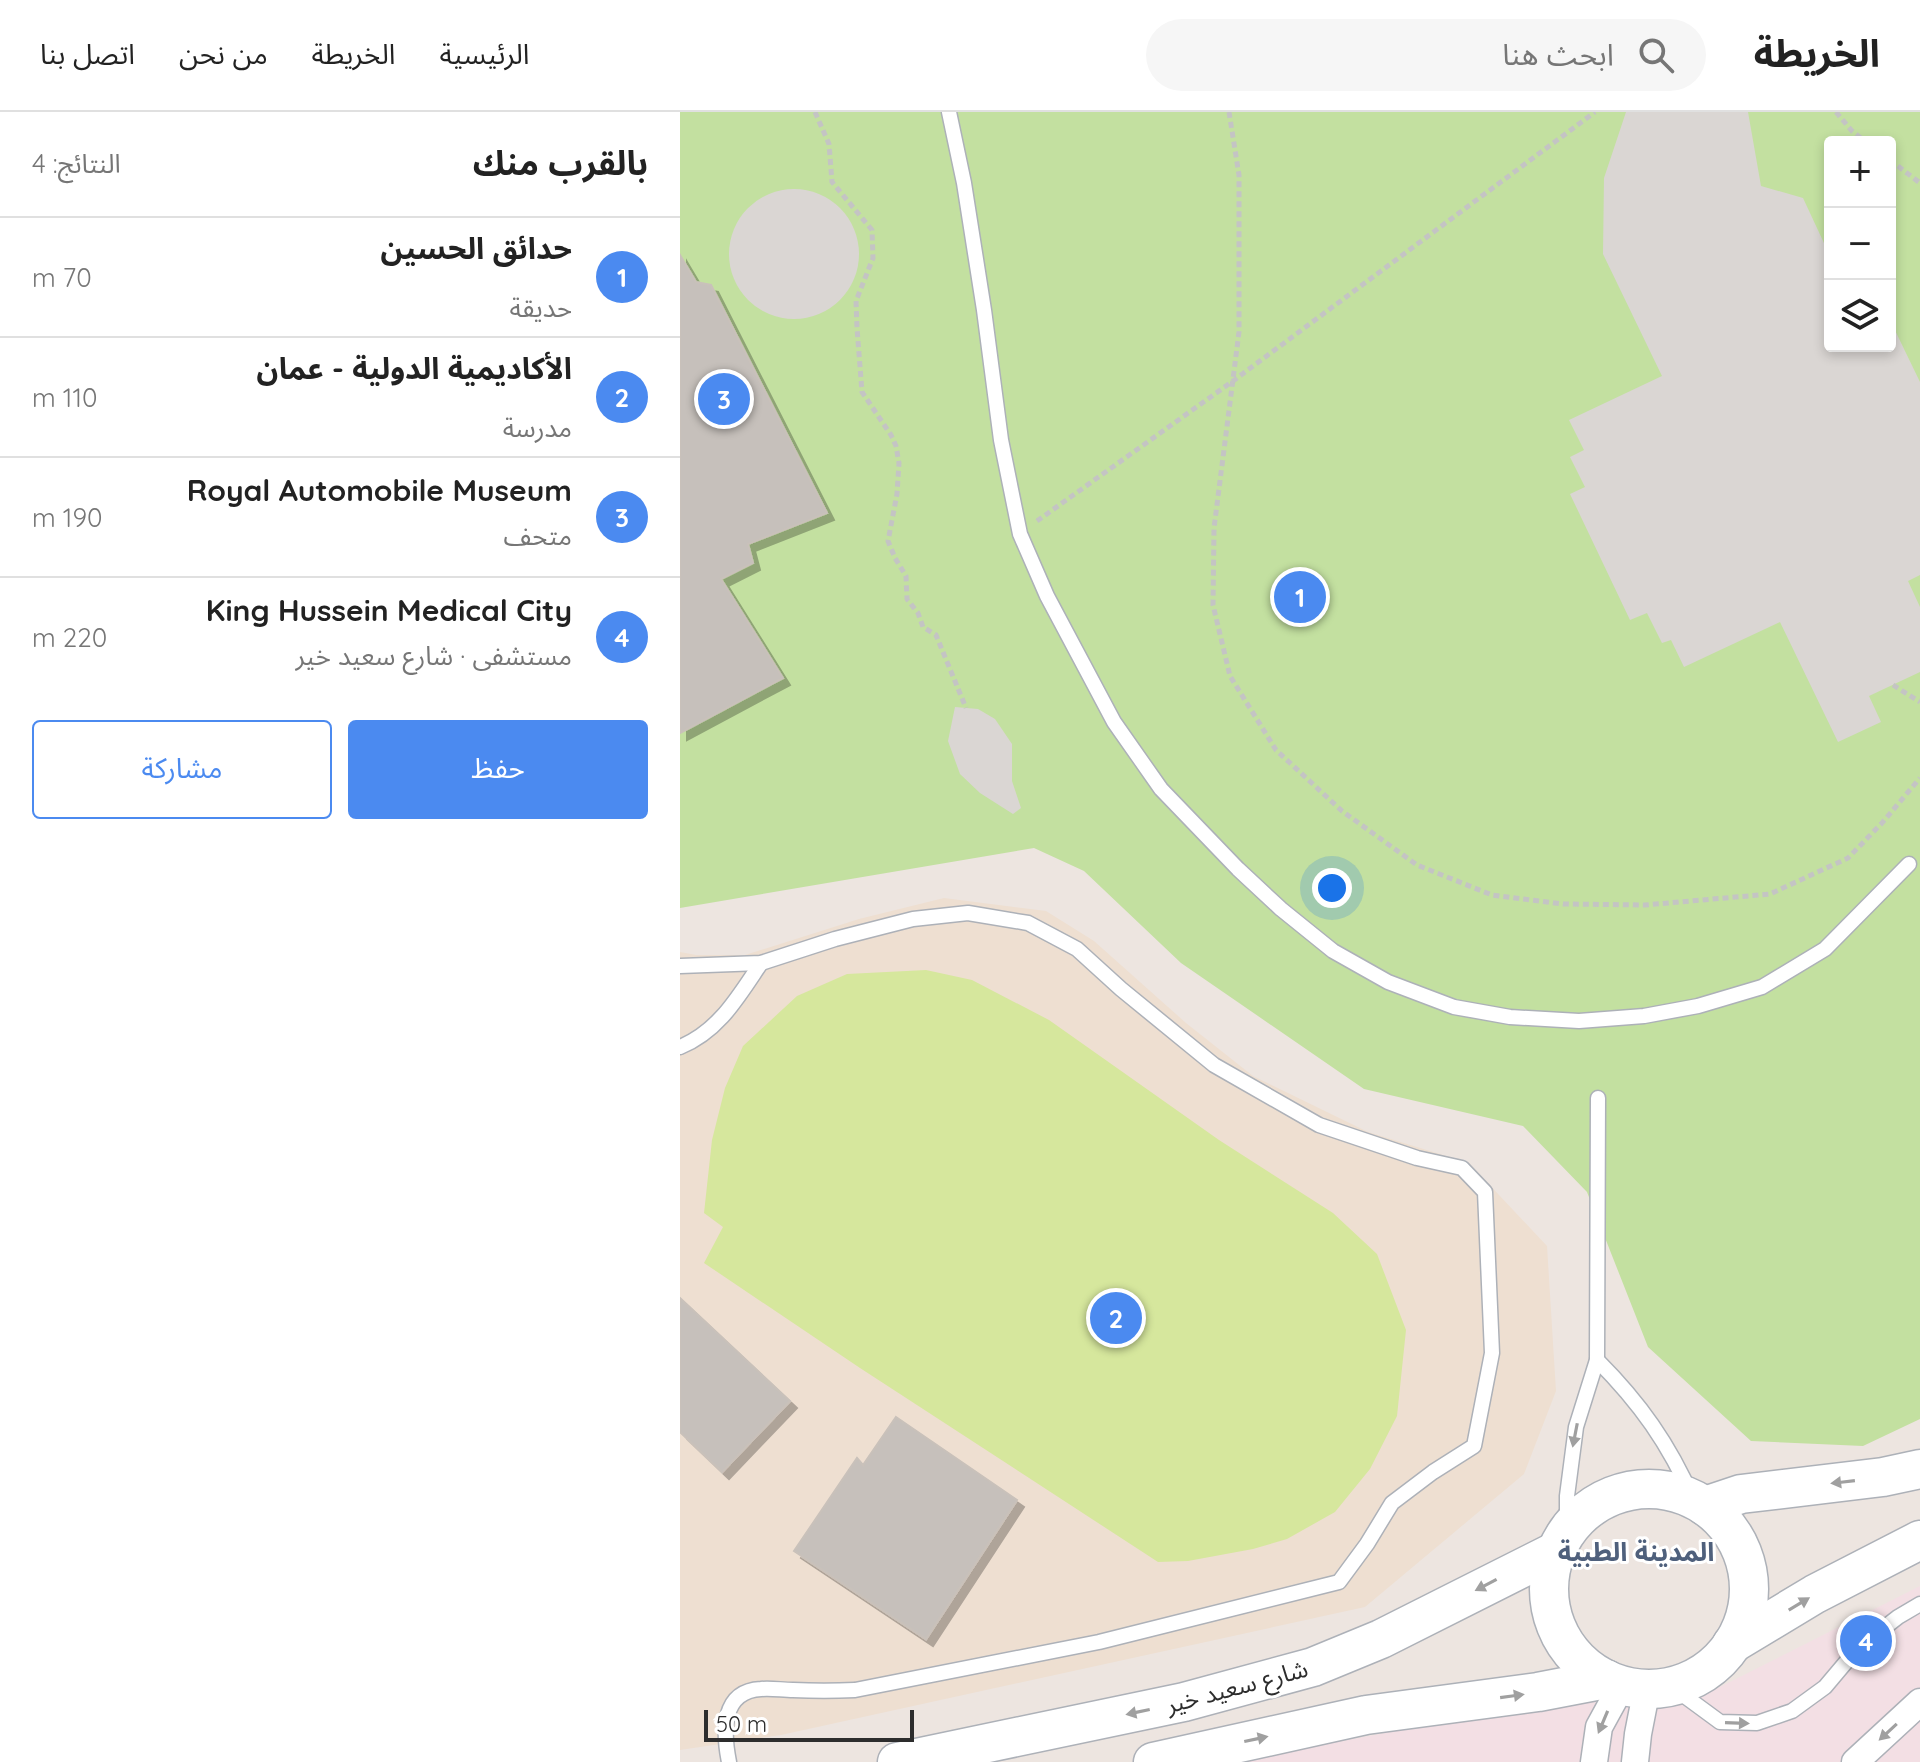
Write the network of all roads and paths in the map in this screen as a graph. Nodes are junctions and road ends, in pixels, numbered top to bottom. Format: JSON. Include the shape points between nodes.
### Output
{"nodes":[{"id":1,"x":815,"y":112,"type":"edge"},
{"id":2,"x":949,"y":112,"type":"edge"},
{"id":3,"x":1229,"y":112,"type":"edge"},
{"id":4,"x":1595,"y":112,"type":"edge"},
{"id":5,"x":1836,"y":112,"type":"edge"},
{"id":6,"x":1858,"y":136,"type":"edge"},
{"id":7,"x":1896,"y":165,"type":"edge"},
{"id":8,"x":1920,"y":183,"type":"edge"},
{"id":9,"x":1233,"y":381,"type":"junction"},
{"id":10,"x":1020,"y":534,"type":"junction"},
{"id":11,"x":1893,"y":685,"type":"dead end"},
{"id":12,"x":1920,"y":702,"type":"edge"},
{"id":13,"x":966,"y":708,"type":"dead end"},
{"id":14,"x":1920,"y":778,"type":"edge"},
{"id":15,"x":1909,"y":864,"type":"dead end"},
{"id":16,"x":761,"y":963,"type":"junction"},
{"id":17,"x":680,"y":966,"type":"edge"},
{"id":18,"x":680,"y":1047,"type":"edge"},
{"id":19,"x":1598,"y":1098,"type":"dead end"},
{"id":20,"x":1597,"y":1360,"type":"junction"},
{"id":21,"x":1920,"y":1469,"type":"edge"},
{"id":22,"x":1699,"y":1503,"type":"junction"},
{"id":23,"x":1920,"y":1540,"type":"edge"},
{"id":24,"x":1561,"y":1541,"type":"junction"},
{"id":25,"x":1920,"y":1604,"type":"edge"},
{"id":26,"x":1732,"y":1644,"type":"junction"},
{"id":27,"x":1636,"y":1684,"type":"junction"},
{"id":28,"x":1920,"y":1702,"type":"edge"},
{"id":29,"x":729,"y":1762,"type":"edge"},
{"id":30,"x":897,"y":1762,"type":"edge"},
{"id":31,"x":1153,"y":1762,"type":"edge"},
{"id":32,"x":1594,"y":1762,"type":"edge"},
{"id":33,"x":1635,"y":1762,"type":"edge"},
{"id":34,"x":1855,"y":1762,"type":"edge"}],
"edges":[{"from":1,"to":13,"type":"path","via":[[829,144],[832,182],[872,230],[873,258],[856,301],[857,328],[862,392],[891,435],[899,463],[888,541],[906,576],[907,599],[923,627],[936,635]]},
{"from":2,"to":10,"type":"lane"},
{"from":3,"to":9,"type":"path","via":[[1239,175],[1239,332]]},
{"from":4,"to":9,"type":"path"},
{"from":5,"to":6,"type":"path"},
{"from":7,"to":8,"type":"path"},
{"from":9,"to":10,"type":"path"},
{"from":9,"to":14,"type":"path","via":[[1213,574],[1213,605],[1230,676],[1276,750],[1342,811],[1417,865],[1492,895],[1563,904],[1645,905],[1770,894],[1848,858]]},
{"from":10,"to":15,"type":"lane","via":[[1114,722],[1161,789],[1238,869],[1333,951],[1388,982],[1454,1007],[1579,1021],[1698,1006],[1762,987],[1825,949]]},
{"from":11,"to":12,"type":"path"},
{"from":16,"to":17,"type":"lane"},
{"from":16,"to":18,"type":"lane","via":[[727,1012],[695,1041]]},
{"from":16,"to":29,"type":"lane","via":[[913,919],[968,913],[1028,923],[1077,949],[1214,1065],[1319,1125],[1462,1168],[1485,1192],[1492,1353],[1474,1446],[1392,1503],[1339,1582],[1099,1642],[855,1690],[759,1689],[729,1708]]},
{"from":19,"to":20,"type":"lane"},
{"from":20,"to":22,"type":"lane","via":[[1643,1410]]},
{"from":20,"to":24,"type":"lane","one_way":true,"via":[[1576,1427]]},
{"from":21,"to":22,"type":"main road","one_way":true},
{"from":22,"to":24,"type":"main road","via":[[1663,1490],[1616,1495],[1589,1509]]},
{"from":22,"to":26,"type":"main road","via":[[1728,1527],[1748,1576],[1746,1612]]},
{"from":26,"to":23,"type":"main road","one_way":true},
{"from":24,"to":27,"type":"main road","via":[[1549,1588],[1550,1607],[1564,1642],[1590,1669]]},
{"from":24,"to":30,"type":"main road","name":"شارع سعيد خير","one_way":true,"via":[[1394,1633],[1313,1667],[1184,1702]]},
{"from":27,"to":25,"type":"lane","one_way":true,"via":[[1720,1722],[1757,1723],[1792,1711],[1825,1687],[1857,1649]]},
{"from":26,"to":27,"type":"main road","via":[[1702,1673]]},
{"from":31,"to":27,"type":"main road","one_way":true,"via":[[1366,1715]]},
{"from":27,"to":32,"type":"street","one_way":true,"via":[[1599,1727]]},
{"from":27,"to":33,"type":"street"},
{"from":28,"to":34,"type":"street","one_way":true}]}
